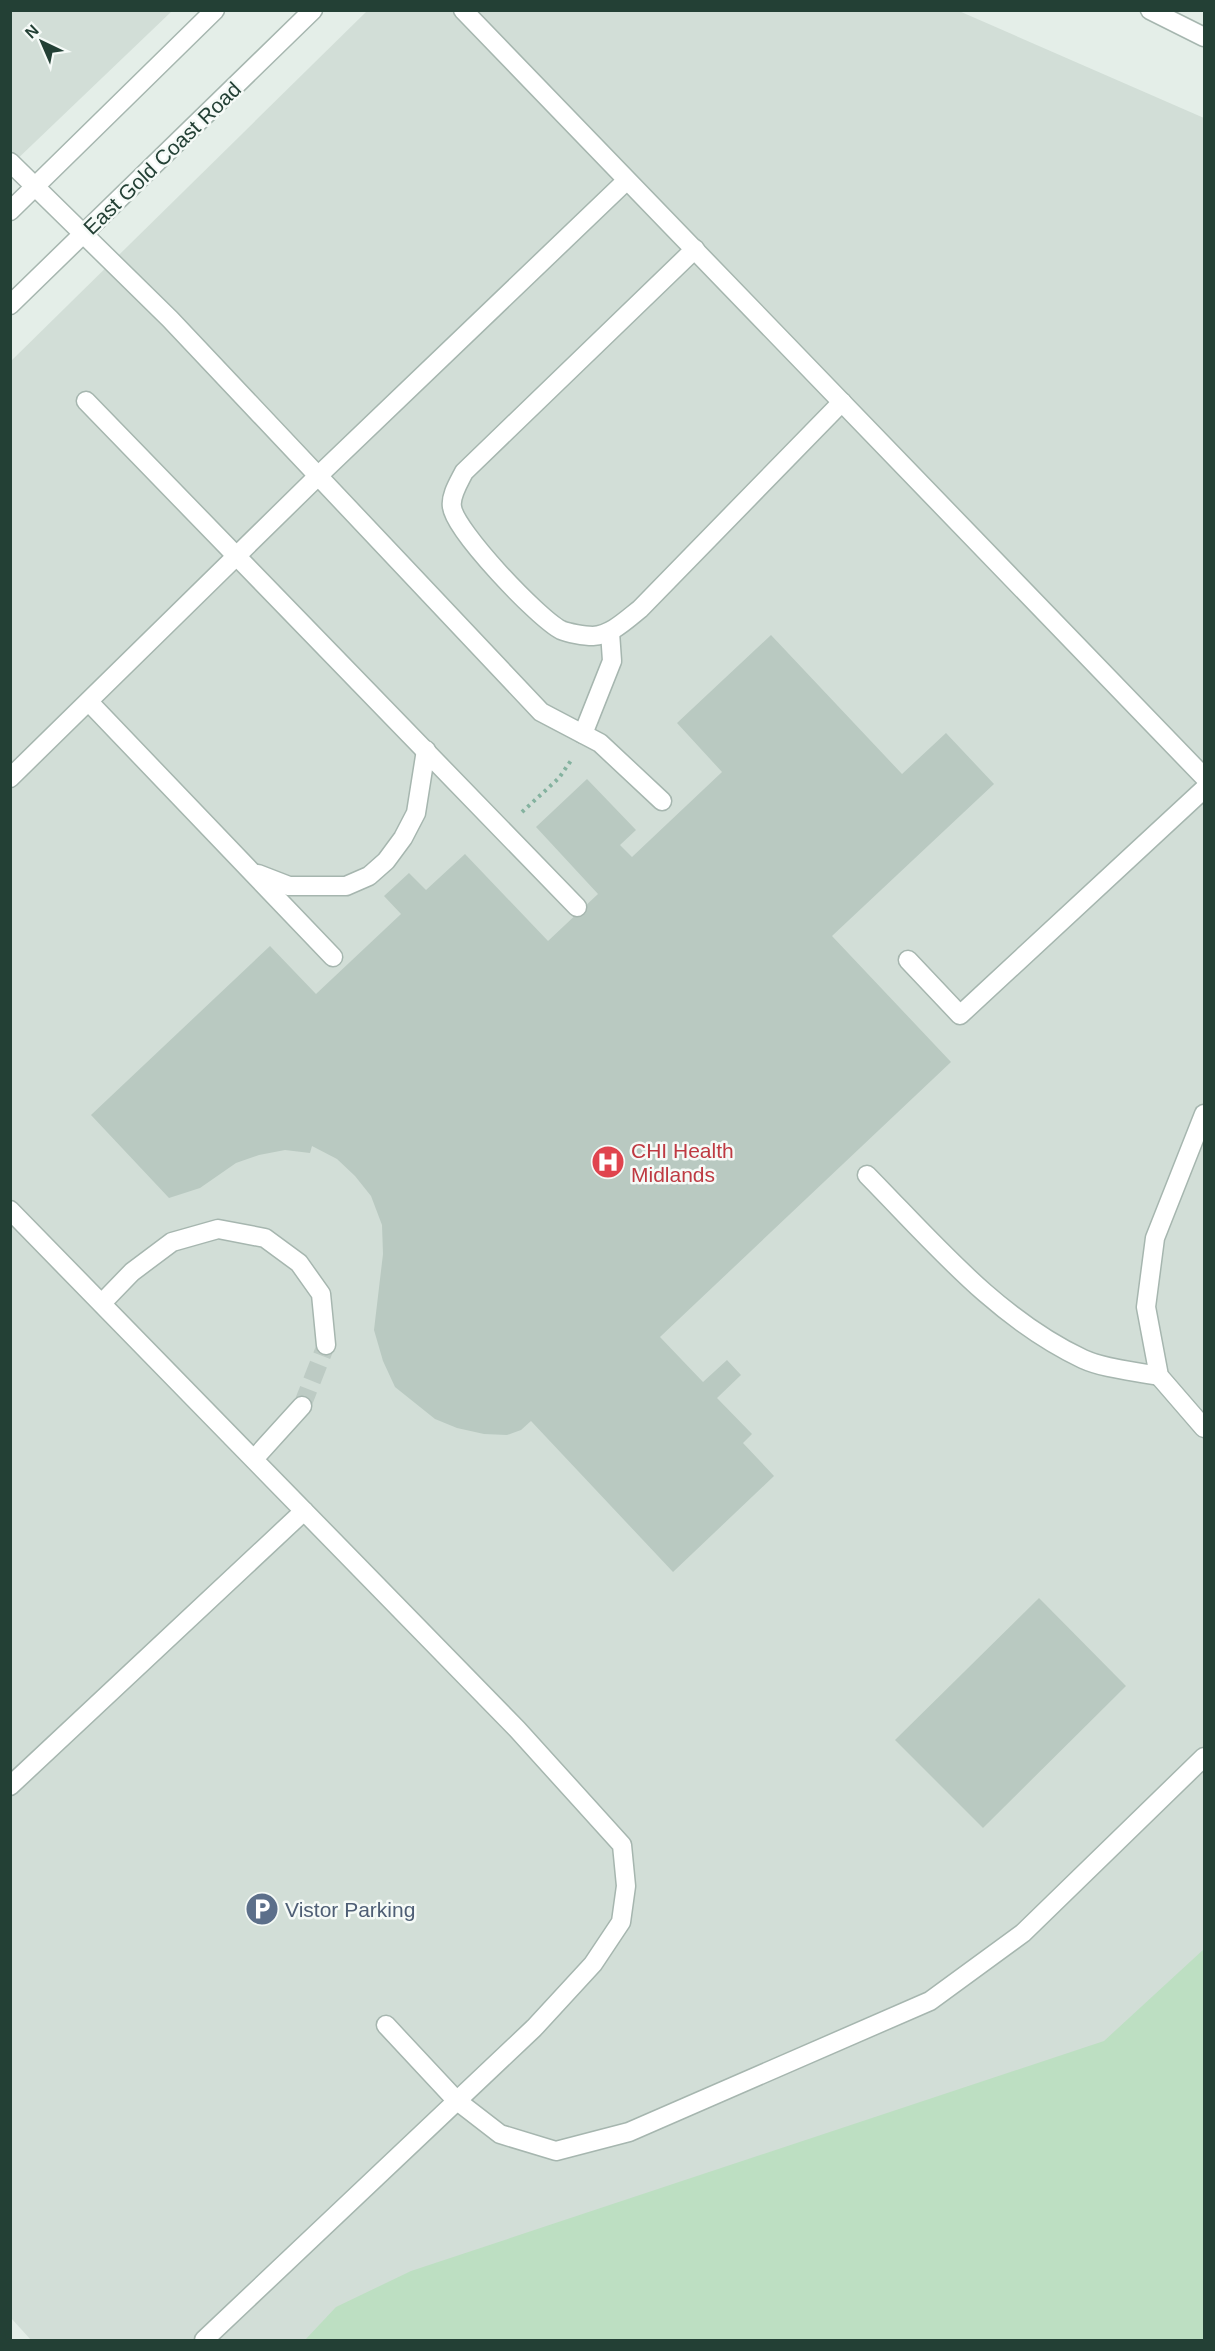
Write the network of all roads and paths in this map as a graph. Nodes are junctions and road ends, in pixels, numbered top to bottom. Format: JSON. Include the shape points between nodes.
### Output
{"nodes":[{"id":1,"x":215,"y":10,"type":"edge"},
{"id":2,"x":313,"y":10,"type":"edge"},
{"id":3,"x":462,"y":10,"type":"edge"},
{"id":4,"x":1150,"y":10,"type":"edge"},
{"id":5,"x":1204,"y":37,"type":"edge"},
{"id":6,"x":10,"y":162,"type":"edge"},
{"id":7,"x":626,"y":181,"type":"junction"},
{"id":8,"x":37,"y":185,"type":"junction"},
{"id":9,"x":10,"y":211,"type":"edge"},
{"id":10,"x":84,"y":234,"type":"junction"},
{"id":11,"x":695,"y":249,"type":"junction"},
{"id":12,"x":10,"y":305,"type":"edge"},
{"id":13,"x":86,"y":401,"type":"dead end"},
{"id":14,"x":842,"y":402,"type":"junction"},
{"id":15,"x":318,"y":476,"type":"junction"},
{"id":16,"x":238,"y":555,"type":"junction"},
{"id":17,"x":610,"y":632,"type":"junction"},
{"id":18,"x":89,"y":702,"type":"junction"},
{"id":19,"x":584,"y":734,"type":"junction"},
{"id":20,"x":426,"y":750,"type":"junction"},
{"id":21,"x":10,"y":777,"type":"edge"},
{"id":22,"x":1204,"y":777,"type":"edge"},
{"id":23,"x":1204,"y":789,"type":"edge"},
{"id":24,"x":662,"y":801,"type":"dead end"},
{"id":25,"x":503,"y":830,"type":"junction"},
{"id":26,"x":251,"y":871,"type":"junction"},
{"id":27,"x":577,"y":906,"type":"dead end"},
{"id":28,"x":333,"y":957,"type":"dead end"},
{"id":29,"x":908,"y":960,"type":"dead end"},
{"id":30,"x":1204,"y":1114,"type":"edge"},
{"id":31,"x":867,"y":1175,"type":"dead end"},
{"id":32,"x":10,"y":1210,"type":"edge"},
{"id":33,"x":102,"y":1303,"type":"junction"},
{"id":34,"x":326,"y":1345,"type":"tunnel mouth"},
{"id":35,"x":1159,"y":1376,"type":"junction"},
{"id":36,"x":302,"y":1406,"type":"tunnel mouth"},
{"id":37,"x":1204,"y":1428,"type":"edge"},
{"id":38,"x":254,"y":1459,"type":"junction"},
{"id":39,"x":304,"y":1511,"type":"junction"},
{"id":40,"x":1204,"y":1757,"type":"edge"},
{"id":41,"x":10,"y":1785,"type":"edge"},
{"id":42,"x":386,"y":2025,"type":"dead end"},
{"id":43,"x":456,"y":2100,"type":"junction"},
{"id":44,"x":204,"y":2340,"type":"edge"}],
"edges":[{"from":1,"to":8,"type":"street"},
{"from":2,"to":10,"type":"street","name":"East Gold Coast Road"},
{"from":3,"to":7,"type":"street"},
{"from":4,"to":5,"type":"street"},
{"from":6,"to":8,"type":"street"},
{"from":7,"to":11,"type":"street"},
{"from":7,"to":15,"type":"street"},
{"from":8,"to":9,"type":"street"},
{"from":8,"to":10,"type":"street"},
{"from":10,"to":12,"type":"street","name":"East Gold Coast Road"},
{"from":10,"to":15,"type":"street"},
{"from":11,"to":14,"type":"street"},
{"from":11,"to":17,"type":"street","via":[[464,472],[452,506],[462,530],[541,616],[563,631],[592,636]]},
{"from":13,"to":16,"type":"street"},
{"from":14,"to":17,"type":"street","via":[[640,609]]},
{"from":14,"to":22,"type":"street"},
{"from":15,"to":16,"type":"street"},
{"from":15,"to":19,"type":"street","via":[[541,712]]},
{"from":16,"to":18,"type":"street"},
{"from":16,"to":20,"type":"street"},
{"from":17,"to":19,"type":"street","via":[[612,661]]},
{"from":18,"to":21,"type":"street"},
{"from":18,"to":26,"type":"street"},
{"from":19,"to":24,"type":"street","via":[[600,743]]},
{"from":19,"to":25,"type":"path","via":[[559,778]]},
{"from":20,"to":25,"type":"street"},
{"from":20,"to":26,"type":"street","via":[[416,813],[392,853],[369,876],[346,886],[289,886]]},
{"from":23,"to":29,"type":"street","via":[[960,1015]]},
{"from":25,"to":27,"type":"street"},
{"from":26,"to":28,"type":"street"},
{"from":30,"to":35,"type":"street","via":[[1155,1238],[1146,1307]]},
{"from":31,"to":35,"type":"street","via":[[974,1284],[1035,1333],[1085,1360]]},
{"from":32,"to":33,"type":"street"},
{"from":33,"to":34,"type":"street","via":[[132,1272],[172,1242],[218,1229],[265,1238],[299,1263],[321,1294]]},
{"from":33,"to":38,"type":"street"},
{"from":35,"to":37,"type":"street"},
{"from":36,"to":38,"type":"street"},
{"from":38,"to":39,"type":"street"},
{"from":39,"to":41,"type":"street"},
{"from":39,"to":43,"type":"street","via":[[517,1729],[622,1845],[626,1886],[621,1922],[593,1964],[534,2028]]},
{"from":40,"to":43,"type":"street","via":[[1023,1933],[930,2001],[628,2132],[556,2151],[500,2134]]},
{"from":42,"to":43,"type":"street"},
{"from":43,"to":44,"type":"street"}]}
